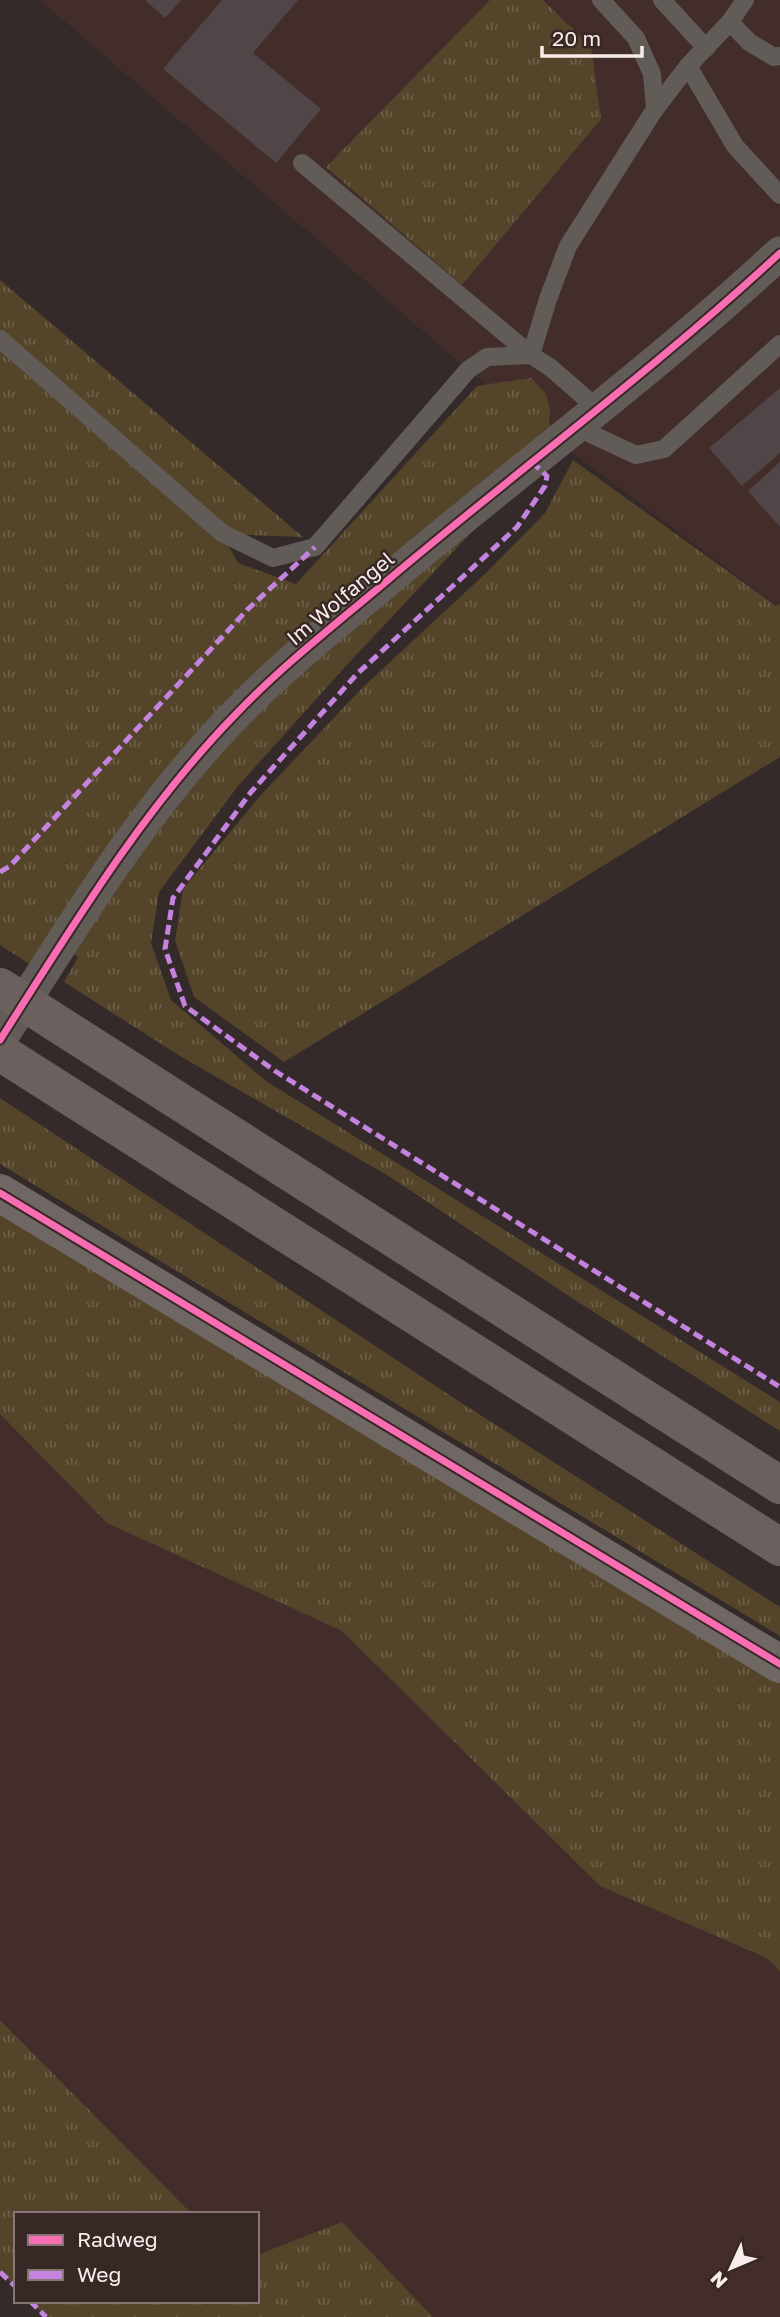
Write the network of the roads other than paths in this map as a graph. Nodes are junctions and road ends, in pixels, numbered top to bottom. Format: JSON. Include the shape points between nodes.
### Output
{"nodes":[{"id":1,"x":601,"y":0,"type":"edge"},
{"id":2,"x":662,"y":0,"type":"edge"},
{"id":3,"x":745,"y":0,"type":"edge"},
{"id":4,"x":730,"y":22,"type":"junction"},
{"id":5,"x":705,"y":48,"type":"junction"},
{"id":6,"x":780,"y":56,"type":"edge"},
{"id":7,"x":688,"y":66,"type":"junction"},
{"id":8,"x":655,"y":109,"type":"junction"},
{"id":9,"x":302,"y":163,"type":"dead end"},
{"id":10,"x":780,"y":195,"type":"edge"},
{"id":11,"x":780,"y":253,"type":"edge"},
{"id":12,"x":0,"y":340,"type":"edge"},
{"id":13,"x":780,"y":344,"type":"edge"},
{"id":14,"x":531,"y":355,"type":"junction"},
{"id":15,"x":587,"y":418,"type":"junction"},
{"id":16,"x":0,"y":986,"type":"edge"},
{"id":17,"x":0,"y":1040,"type":"edge"},
{"id":18,"x":0,"y":1052,"type":"edge"},
{"id":19,"x":0,"y":1193,"type":"edge"},
{"id":20,"x":780,"y":1485,"type":"edge"},
{"id":21,"x":780,"y":1548,"type":"edge"},
{"id":22,"x":780,"y":1664,"type":"edge"}],
"edges":[{"from":1,"to":8,"type":"lane","via":[[636,38],[652,74]]},
{"from":2,"to":5,"type":"lane"},
{"from":3,"to":4,"type":"lane"},
{"from":4,"to":5,"type":"lane"},
{"from":4,"to":6,"type":"lane","via":[[749,42]]},
{"from":5,"to":7,"type":"lane"},
{"from":7,"to":8,"type":"lane"},
{"from":7,"to":10,"type":"lane","via":[[735,146]]},
{"from":8,"to":14,"type":"lane","via":[[568,246]]},
{"from":9,"to":14,"type":"lane"},
{"from":11,"to":15,"type":"street","name":"Im Wolfangel"},
{"from":12,"to":14,"type":"lane","via":[[222,533],[273,558],[315,547],[468,370],[487,357]]},
{"from":13,"to":15,"type":"lane","via":[[664,449],[636,455]]},
{"from":14,"to":15,"type":"lane","via":[[551,368]]},
{"from":15,"to":17,"type":"street","name":"Im Wolfangel","via":[[331,628],[237,713],[164,797],[109,871]]},
{"from":16,"to":20,"type":"highway"},
{"from":18,"to":21,"type":"highway"},
{"from":19,"to":22,"type":"street"}]}
